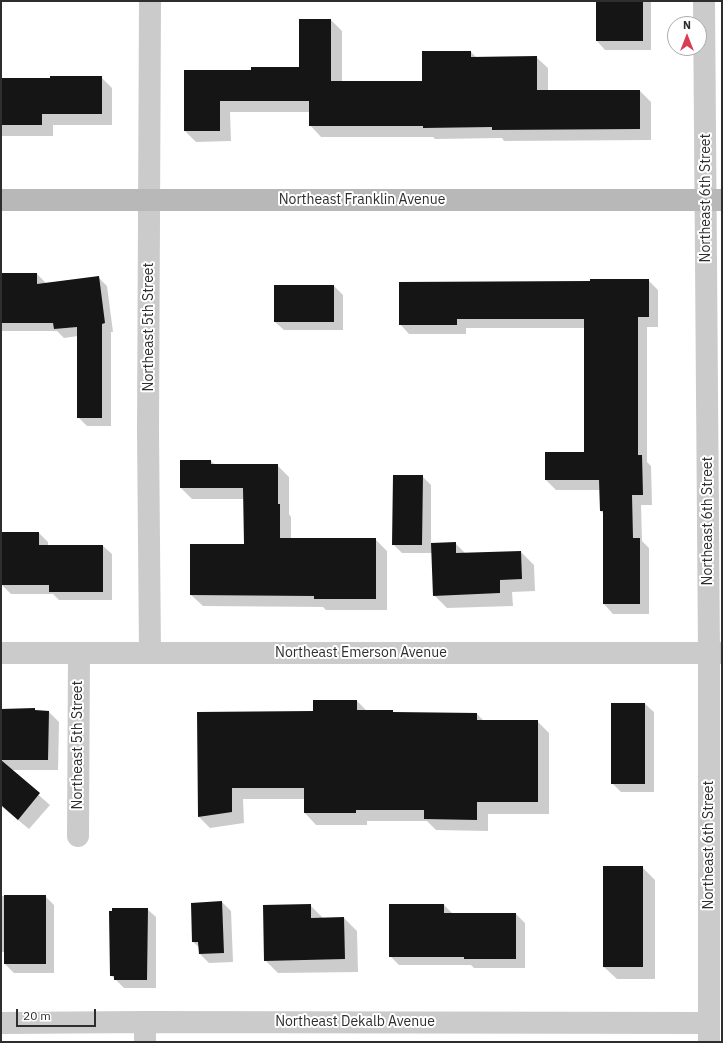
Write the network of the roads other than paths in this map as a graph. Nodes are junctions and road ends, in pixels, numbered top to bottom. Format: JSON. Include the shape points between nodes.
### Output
{"nodes":[{"id":1,"x":150,"y":1,"type":"edge"},
{"id":2,"x":704,"y":1,"type":"edge"},
{"id":3,"x":1,"y":200,"type":"edge"},
{"id":4,"x":150,"y":200,"type":"junction"},
{"id":5,"x":714,"y":200,"type":"edge"},
{"id":6,"x":1,"y":653,"type":"edge"},
{"id":7,"x":79,"y":653,"type":"junction"},
{"id":8,"x":150,"y":653,"type":"junction"},
{"id":9,"x":716,"y":653,"type":"edge"},
{"id":10,"x":78,"y":836,"type":"dead end"},
{"id":11,"x":1,"y":1023,"type":"edge"},
{"id":12,"x":145,"y":1032,"type":"edge"},
{"id":13,"x":709,"y":1033,"type":"edge"}],
"edges":[{"from":1,"to":4,"type":"street","name":"Northeast 5th Street"},
{"from":2,"to":5,"type":"street","name":"Northeast 6th Street"},
{"from":3,"to":4,"type":"street","name":"Northeast Franklin Avenue"},
{"from":4,"to":5,"type":"street","name":"Northeast Franklin Avenue"},
{"from":4,"to":8,"type":"street","name":"Northeast 5th Street"},
{"from":5,"to":9,"type":"street","name":"Northeast 6th Street"},
{"from":6,"to":7,"type":"street","name":"Northeast Emerson Avenue"},
{"from":7,"to":8,"type":"street","name":"Northeast Emerson Avenue"},
{"from":7,"to":10,"type":"street","name":"Northeast 5th Street"},
{"from":8,"to":9,"type":"street","name":"Northeast Emerson Avenue"},
{"from":9,"to":13,"type":"street","name":"Northeast 6th Street"},
{"from":11,"to":12,"type":"street","name":"Northeast Dekalb Avenue"},
{"from":12,"to":13,"type":"street","name":"Northeast Dekalb Avenue"}]}
